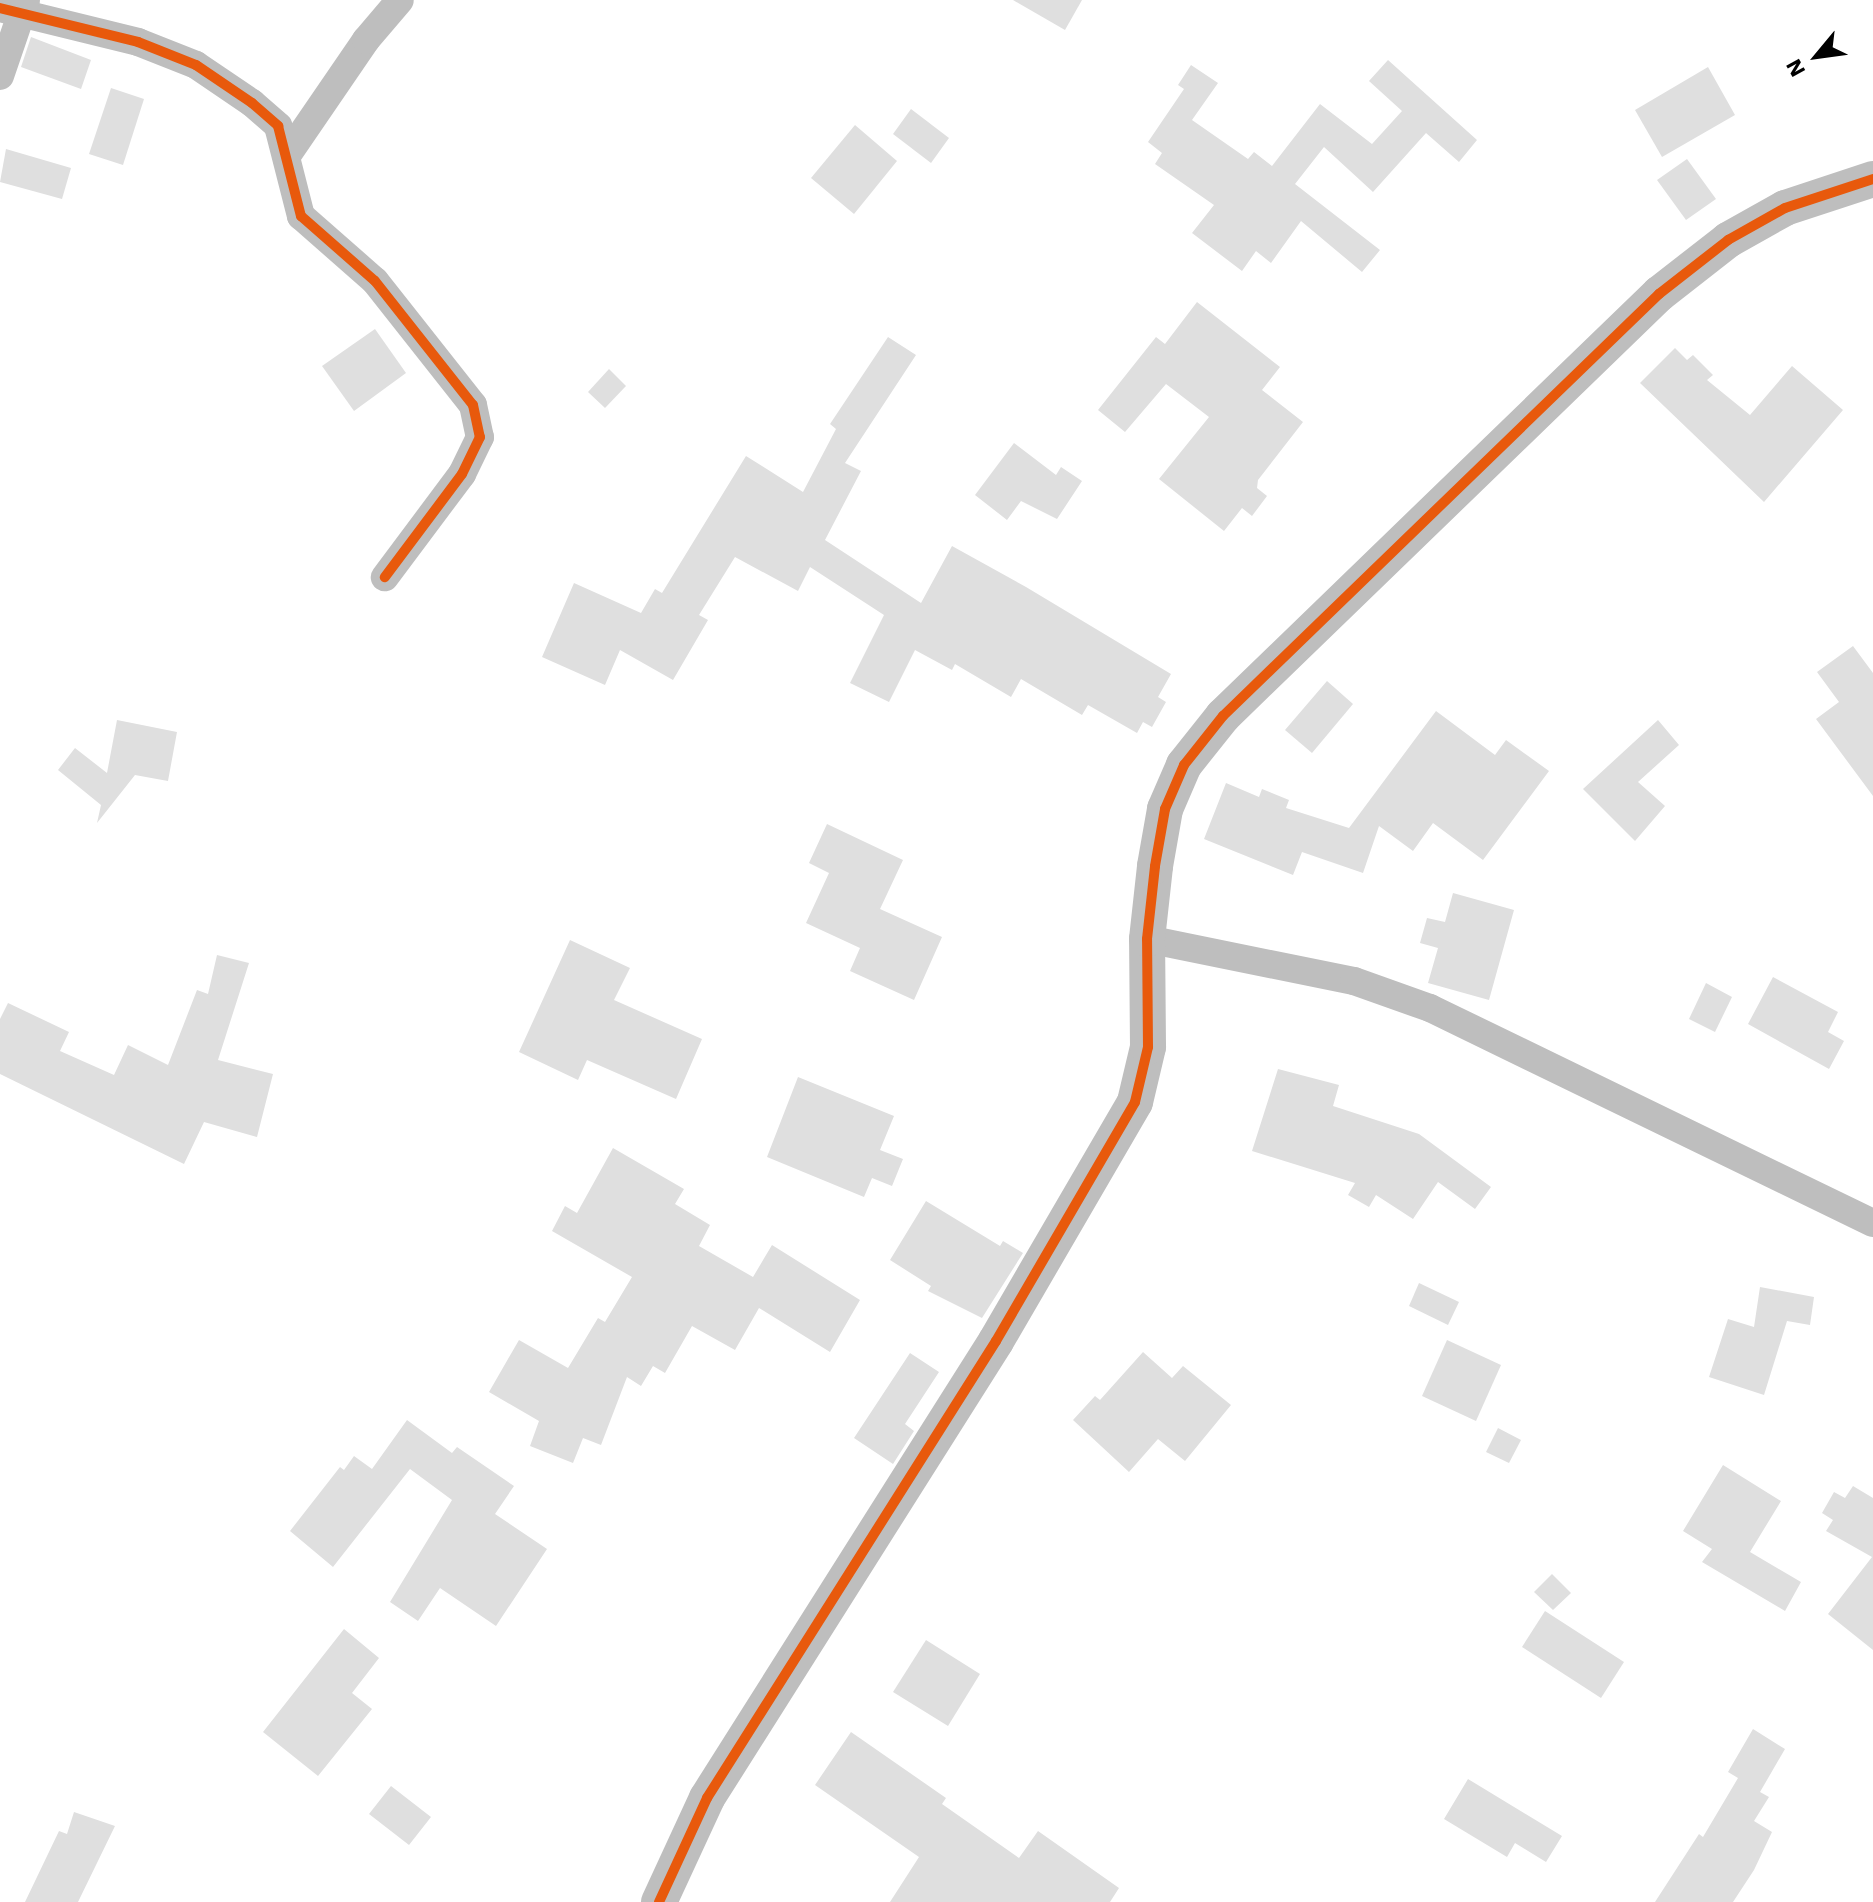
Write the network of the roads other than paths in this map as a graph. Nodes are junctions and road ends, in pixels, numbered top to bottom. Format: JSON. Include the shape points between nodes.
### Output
{"nodes":[{"id":1,"x":400,"y":0,"type":"edge"},
{"id":2,"x":16,"y":6,"type":"edge"},
{"id":3,"x":0,"y":76,"type":"edge"},
{"id":4,"x":288,"y":154,"type":"junction"},
{"id":5,"x":1873,"y":179,"type":"edge"},
{"id":6,"x":385,"y":577,"type":"dead end"},
{"id":7,"x":1147,"y":939,"type":"junction"},
{"id":8,"x":1873,"y":1223,"type":"edge"},
{"id":9,"x":659,"y":1902,"type":"edge"}],
"edges":[{"from":1,"to":4,"type":"street"},
{"from":2,"to":3,"type":"street"},
{"from":2,"to":4,"type":"street","via":[[196,65],[278,126]]},
{"from":4,"to":6,"type":"street","via":[[290,187],[301,216],[375,281],[473,405],[480,437],[474,449]]},
{"from":5,"to":7,"type":"street","via":[[1785,208],[1728,240],[1659,294],[1223,716],[1184,765],[1165,809]]},
{"from":7,"to":8,"type":"street","via":[[1354,981],[1430,1008]]},
{"from":7,"to":9,"type":"street","via":[[1148,1047],[1135,1102],[1107,1158],[707,1798]]}]}
